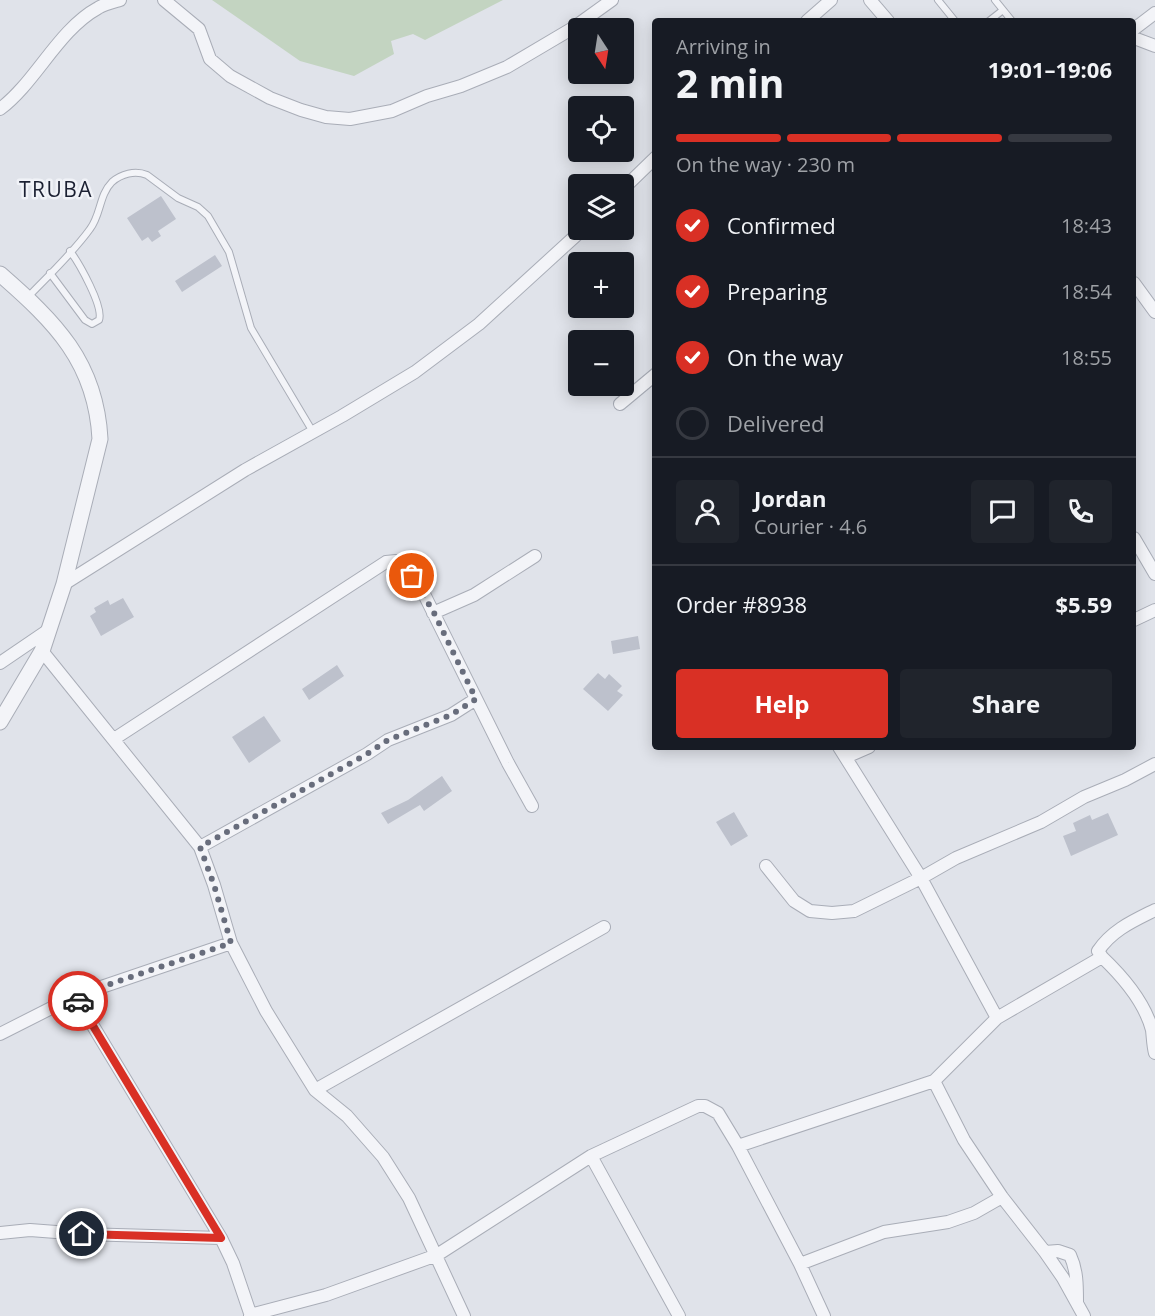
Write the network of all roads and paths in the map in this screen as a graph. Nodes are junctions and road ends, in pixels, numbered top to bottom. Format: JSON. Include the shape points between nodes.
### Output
{"nodes":[{"id":1,"x":120,"y":0,"type":"edge"},
{"id":2,"x":164,"y":0,"type":"edge"},
{"id":3,"x":612,"y":0,"type":"edge"},
{"id":4,"x":831,"y":0,"type":"edge"},
{"id":5,"x":870,"y":0,"type":"edge"},
{"id":6,"x":995,"y":0,"type":"edge"},
{"id":7,"x":941,"y":1,"type":"edge"},
{"id":8,"x":1003,"y":10,"type":"junction"},
{"id":9,"x":1155,"y":13,"type":"edge"},
{"id":10,"x":810,"y":18,"type":"edge"},
{"id":11,"x":885,"y":18,"type":"edge"},
{"id":12,"x":953,"y":18,"type":"edge"},
{"id":13,"x":993,"y":18,"type":"edge"},
{"id":14,"x":1010,"y":18,"type":"edge"},
{"id":15,"x":1136,"y":27,"type":"edge"},
{"id":16,"x":1136,"y":39,"type":"edge"},
{"id":17,"x":1155,"y":46,"type":"edge"},
{"id":18,"x":0,"y":109,"type":"edge"},
{"id":19,"x":652,"y":161,"type":"edge"},
{"id":20,"x":634,"y":178,"type":"edge"},
{"id":21,"x":571,"y":240,"type":"edge"},
{"id":22,"x":70,"y":251,"type":"junction"},
{"id":23,"x":50,"y":273,"type":"junction"},
{"id":24,"x":2,"y":281,"type":"edge"},
{"id":25,"x":1136,"y":286,"type":"edge"},
{"id":26,"x":27,"y":299,"type":"junction"},
{"id":27,"x":1155,"y":312,"type":"edge"},
{"id":28,"x":652,"y":377,"type":"edge"},
{"id":29,"x":620,"y":404,"type":"dead end"},
{"id":30,"x":313,"y":432,"type":"junction"},
{"id":31,"x":1136,"y":541,"type":"edge"},
{"id":32,"x":535,"y":556,"type":"dead end"},
{"id":33,"x":1155,"y":574,"type":"edge"},
{"id":34,"x":64,"y":584,"type":"junction"},
{"id":35,"x":1155,"y":610,"type":"edge"},
{"id":36,"x":434,"y":613,"type":"junction"},
{"id":37,"x":1136,"y":619,"type":"edge"},
{"id":38,"x":47,"y":631,"type":"junction"},
{"id":39,"x":42,"y":651,"type":"junction"},
{"id":40,"x":0,"y":663,"type":"edge"},
{"id":41,"x":476,"y":699,"type":"junction"},
{"id":42,"x":0,"y":722,"type":"edge"},
{"id":43,"x":114,"y":739,"type":"junction"},
{"id":44,"x":843,"y":752,"type":"edge"},
{"id":45,"x":1155,"y":764,"type":"edge"},
{"id":46,"x":532,"y":806,"type":"dead end"},
{"id":47,"x":200,"y":847,"type":"junction"},
{"id":48,"x":766,"y":866,"type":"dead end"},
{"id":49,"x":921,"y":878,"type":"junction"},
{"id":50,"x":1155,"y":910,"type":"edge"},
{"id":51,"x":604,"y":927,"type":"dead end"},
{"id":52,"x":231,"y":943,"type":"junction"},
{"id":53,"x":1102,"y":957,"type":"junction"},
{"id":54,"x":75,"y":996,"type":"junction"},
{"id":55,"x":997,"y":1018,"type":"junction"},
{"id":56,"x":0,"y":1034,"type":"edge"},
{"id":57,"x":1155,"y":1053,"type":"edge"},
{"id":58,"x":934,"y":1081,"type":"junction"},
{"id":59,"x":315,"y":1090,"type":"junction"},
{"id":60,"x":738,"y":1146,"type":"junction"},
{"id":61,"x":591,"y":1156,"type":"junction"},
{"id":62,"x":1002,"y":1197,"type":"junction"},
{"id":63,"x":0,"y":1233,"type":"edge"},
{"id":64,"x":221,"y":1238,"type":"junction"},
{"id":65,"x":1045,"y":1252,"type":"junction"},
{"id":66,"x":437,"y":1255,"type":"junction"},
{"id":67,"x":800,"y":1264,"type":"junction"},
{"id":68,"x":1077,"y":1303,"type":"junction"},
{"id":69,"x":251,"y":1316,"type":"edge"},
{"id":70,"x":464,"y":1316,"type":"edge"},
{"id":71,"x":679,"y":1316,"type":"edge"},
{"id":72,"x":824,"y":1316,"type":"edge"},
{"id":73,"x":1084,"y":1316,"type":"edge"}],
"edges":[{"from":1,"to":18,"type":"street","via":[[95,9],[74,27]]},
{"from":2,"to":3,"type":"street","via":[[199,29],[210,59],[230,76],[301,110],[350,119],[392,111],[507,67]]},
{"from":4,"to":10,"type":"street"},
{"from":5,"to":11,"type":"street"},
{"from":6,"to":8,"type":"lane"},
{"from":7,"to":12,"type":"lane"},
{"from":8,"to":13,"type":"lane"},
{"from":8,"to":14,"type":"lane"},
{"from":9,"to":15,"type":"street"},
{"from":16,"to":17,"type":"street"},
{"from":19,"to":20,"type":"street"},
{"from":21,"to":30,"type":"street","via":[[470,331],[416,372]]},
{"from":22,"to":23,"type":"lane"},
{"from":22,"to":23,"type":"lane","via":[[99,309],[99,320],[92,324],[85,320]]},
{"from":22,"to":30,"type":"lane","via":[[94,224],[106,191],[121,176],[141,173],[198,207],[226,244],[251,328]]},
{"from":23,"to":26,"type":"lane"},
{"from":24,"to":26,"type":"street"},
{"from":25,"to":27,"type":"street"},
{"from":26,"to":34,"type":"street","via":[[67,342],[85,370],[99,417],[100,439]]},
{"from":28,"to":29,"type":"street"},
{"from":30,"to":34,"type":"street"},
{"from":31,"to":33,"type":"street"},
{"from":32,"to":36,"type":"street","via":[[474,596]]},
{"from":34,"to":38,"type":"street"},
{"from":35,"to":37,"type":"street"},
{"from":36,"to":41,"type":"street"},
{"from":36,"to":43,"type":"street","via":[[412,576],[396,561],[386,562]]},
{"from":38,"to":39,"type":"street"},
{"from":38,"to":40,"type":"street"},
{"from":39,"to":42,"type":"street"},
{"from":39,"to":43,"type":"street"},
{"from":41,"to":46,"type":"street"},
{"from":41,"to":47,"type":"street","via":[[442,719],[388,740]]},
{"from":43,"to":47,"type":"street"},
{"from":44,"to":49,"type":"street"},
{"from":45,"to":49,"type":"street"},
{"from":47,"to":52,"type":"street"},
{"from":48,"to":49,"type":"street","via":[[794,902],[810,911],[832,914],[854,910]]},
{"from":49,"to":55,"type":"street"},
{"from":50,"to":53,"type":"street","via":[[1111,935],[1098,951]]},
{"from":51,"to":59,"type":"street"},
{"from":52,"to":54,"type":"street"},
{"from":52,"to":59,"type":"street","via":[[266,1011]]},
{"from":53,"to":55,"type":"street"},
{"from":53,"to":57,"type":"street","via":[[1142,1007]]},
{"from":54,"to":56,"type":"street"},
{"from":54,"to":64,"type":"street"},
{"from":55,"to":58,"type":"street"},
{"from":58,"to":60,"type":"street"},
{"from":58,"to":62,"type":"street","via":[[964,1140]]},
{"from":59,"to":66,"type":"street","via":[[347,1116],[383,1156]]},
{"from":60,"to":61,"type":"street","via":[[718,1113],[698,1106]]},
{"from":60,"to":67,"type":"street"},
{"from":61,"to":66,"type":"street"},
{"from":61,"to":71,"type":"street"},
{"from":62,"to":65,"type":"street"},
{"from":62,"to":67,"type":"street","via":[[948,1222],[884,1232]]},
{"from":63,"to":64,"type":"street","via":[[30,1230]]},
{"from":64,"to":69,"type":"street"},
{"from":65,"to":68,"type":"street"},
{"from":65,"to":68,"type":"street","via":[[1070,1255],[1076,1273]]},
{"from":66,"to":69,"type":"street","via":[[326,1295]]},
{"from":66,"to":70,"type":"street"},
{"from":67,"to":72,"type":"street"},
{"from":68,"to":73,"type":"street"}]}
